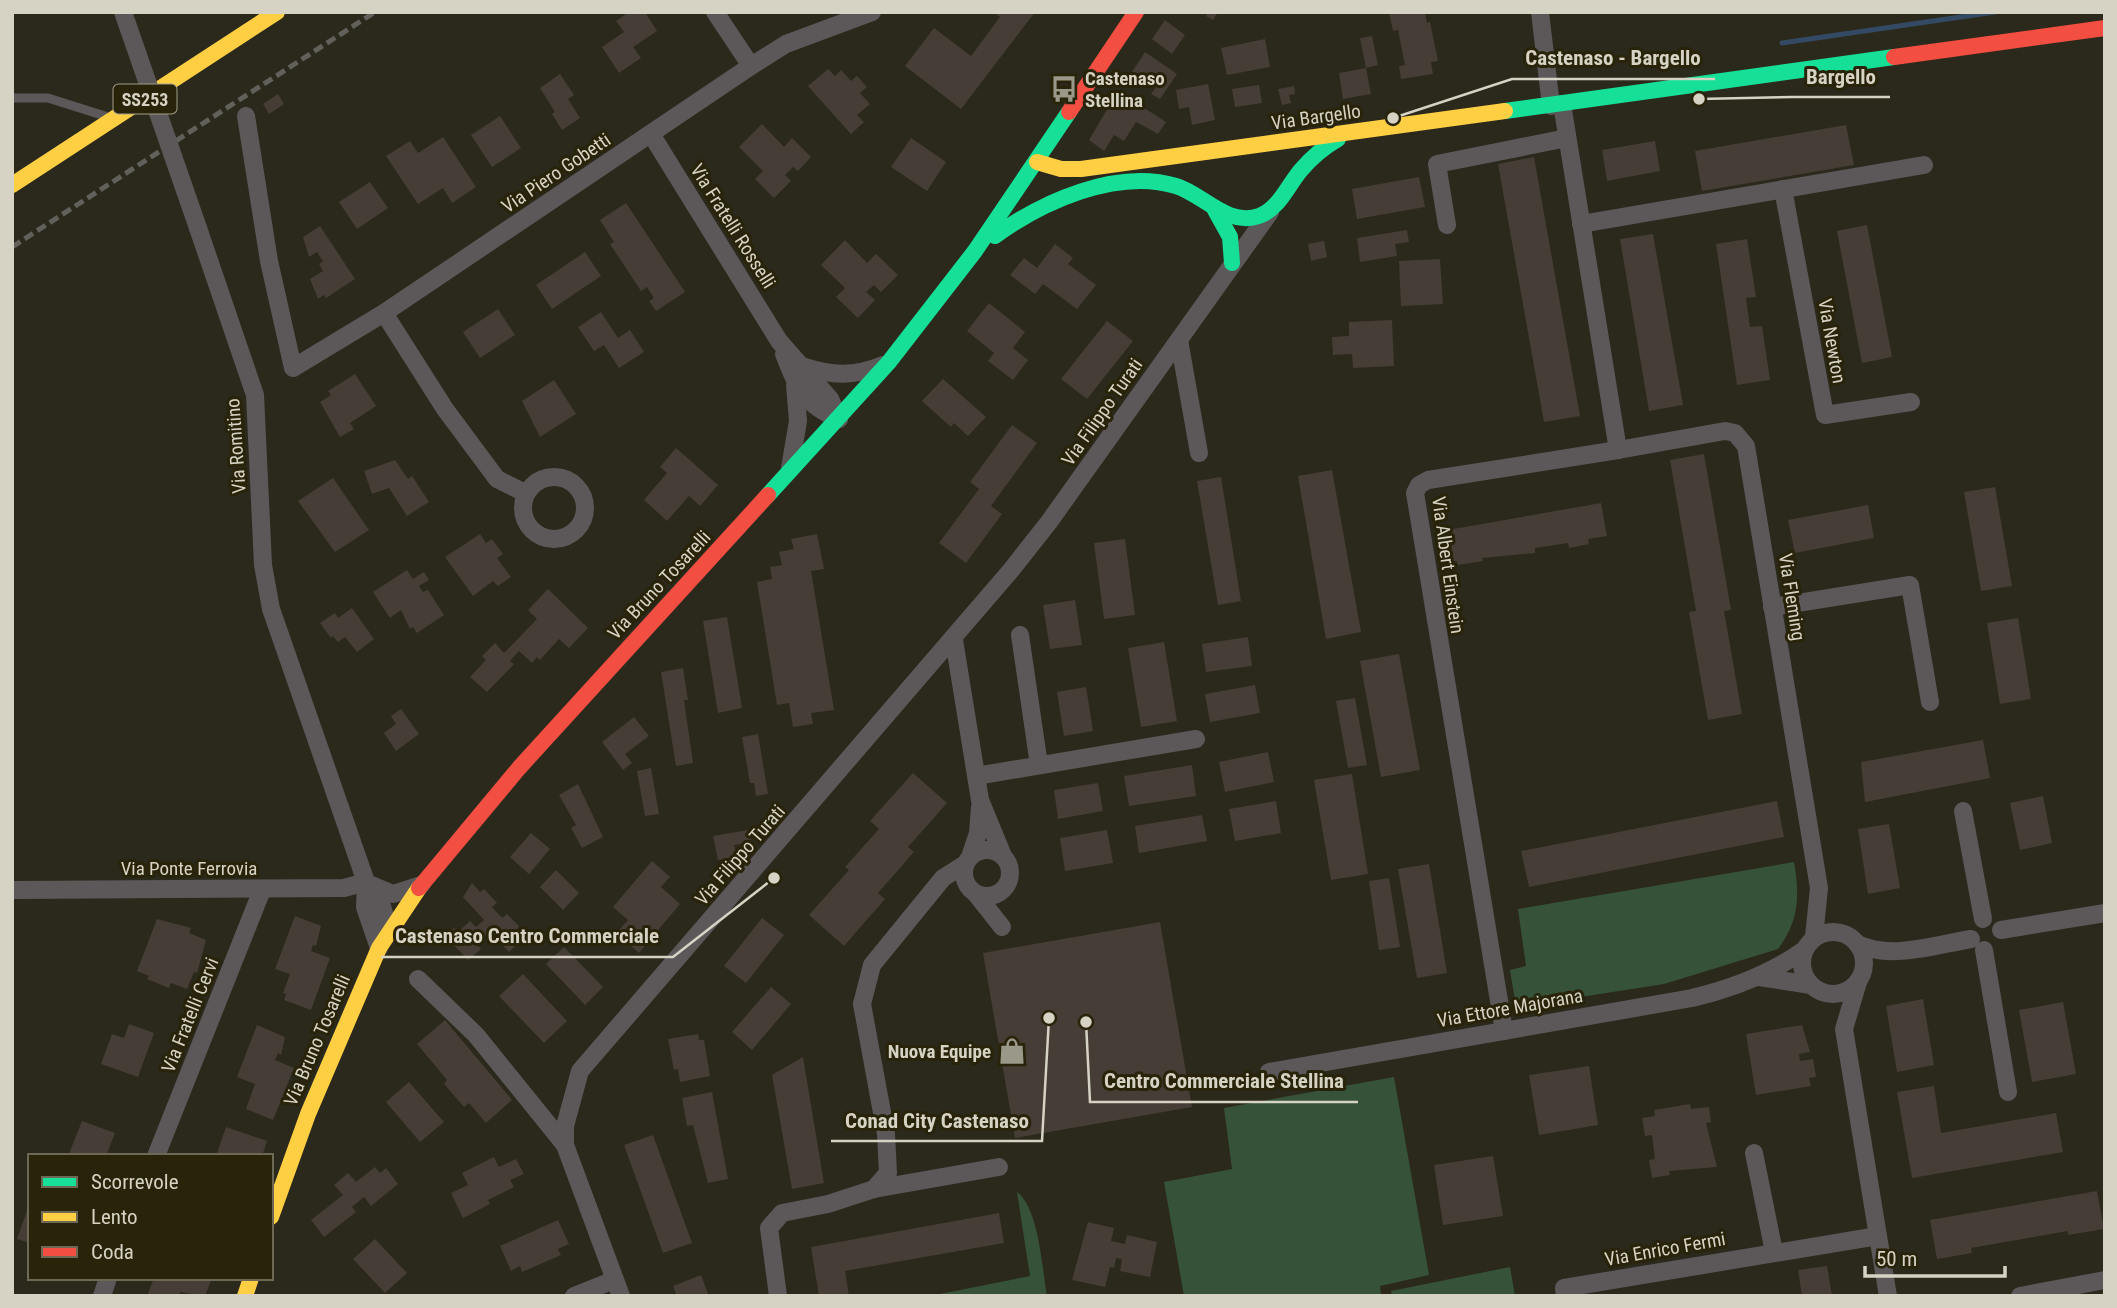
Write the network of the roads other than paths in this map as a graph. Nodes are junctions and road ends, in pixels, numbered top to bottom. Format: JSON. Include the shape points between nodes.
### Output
{"nodes":[{"id":1,"x":123,"y":12,"type":"edge"},
{"id":2,"x":277,"y":12,"type":"edge"},
{"id":3,"x":715,"y":12,"type":"edge"},
{"id":4,"x":872,"y":12,"type":"edge"},
{"id":5,"x":1136,"y":12,"type":"edge"},
{"id":6,"x":1540,"y":12,"type":"edge"},
{"id":7,"x":2105,"y":28,"type":"edge"},
{"id":8,"x":751,"y":66,"type":"junction"},
{"id":9,"x":12,"y":98,"type":"edge"},
{"id":10,"x":1557,"y":105,"type":"junction"},
{"id":11,"x":246,"y":116,"type":"dead end"},
{"id":12,"x":114,"y":119,"type":"junction"},
{"id":13,"x":651,"y":134,"type":"junction"},
{"id":14,"x":1348,"y":134,"type":"junction"},
{"id":15,"x":1567,"y":138,"type":"junction"},
{"id":16,"x":1037,"y":162,"type":"junction"},
{"id":17,"x":1924,"y":165,"type":"dead end"},
{"id":18,"x":12,"y":185,"type":"edge"},
{"id":19,"x":1783,"y":188,"type":"junction"},
{"id":20,"x":1068,"y":196,"type":"junction"},
{"id":21,"x":1215,"y":210,"type":"junction"},
{"id":22,"x":1270,"y":212,"type":"junction"},
{"id":23,"x":1581,"y":224,"type":"junction"},
{"id":24,"x":1447,"y":225,"type":"dead end"},
{"id":25,"x":975,"y":251,"type":"junction"},
{"id":26,"x":1233,"y":263,"type":"junction"},
{"id":27,"x":384,"y":313,"type":"junction"},
{"id":28,"x":1179,"y":340,"type":"junction"},
{"id":29,"x":889,"y":362,"type":"junction"},
{"id":30,"x":798,"y":372,"type":"junction"},
{"id":31,"x":1911,"y":402,"type":"dead end"},
{"id":32,"x":839,"y":419,"type":"junction"},
{"id":33,"x":1618,"y":450,"type":"junction"},
{"id":34,"x":1199,"y":453,"type":"dead end"},
{"id":35,"x":786,"y":478,"type":"junction"},
{"id":36,"x":526,"y":493,"type":"dead end"},
{"id":37,"x":1772,"y":607,"type":"junction"},
{"id":38,"x":1020,"y":635,"type":"dead end"},
{"id":39,"x":954,"y":640,"type":"junction"},
{"id":40,"x":1930,"y":702,"type":"dead end"},
{"id":41,"x":1196,"y":739,"type":"dead end"},
{"id":42,"x":1039,"y":765,"type":"junction"},
{"id":43,"x":976,"y":776,"type":"junction"},
{"id":44,"x":980,"y":800,"type":"junction"},
{"id":45,"x":1963,"y":811,"type":"dead end"},
{"id":46,"x":1003,"y":856,"type":"junction"},
{"id":47,"x":968,"y":860,"type":"junction"},
{"id":48,"x":366,"y":882,"type":"junction"},
{"id":49,"x":421,"y":885,"type":"junction"},
{"id":50,"x":1006,"y":886,"type":"junction"},
{"id":51,"x":1819,"y":888,"type":"junction"},
{"id":52,"x":972,"y":889,"type":"junction"},
{"id":53,"x":12,"y":890,"type":"edge"},
{"id":54,"x":262,"y":890,"type":"junction"},
{"id":55,"x":925,"y":901,"type":"junction"},
{"id":56,"x":2105,"y":913,"type":"edge"},
{"id":57,"x":1983,"y":919,"type":"junction"},
{"id":58,"x":389,"y":930,"type":"junction"},
{"id":59,"x":2001,"y":930,"type":"junction"},
{"id":60,"x":1851,"y":939,"type":"junction"},
{"id":61,"x":1809,"y":944,"type":"junction"},
{"id":62,"x":1978,"y":944,"type":"junction"},
{"id":63,"x":379,"y":948,"type":"junction"},
{"id":64,"x":1890,"y":952,"type":"junction"},
{"id":65,"x":1864,"y":964,"type":"junction"},
{"id":66,"x":1756,"y":976,"type":"junction"},
{"id":67,"x":418,"y":979,"type":"dead end"},
{"id":68,"x":1858,"y":982,"type":"junction"},
{"id":69,"x":1817,"y":989,"type":"junction"},
{"id":70,"x":1844,"y":1029,"type":"junction"},
{"id":71,"x":1504,"y":1031,"type":"junction"},
{"id":72,"x":1269,"y":1072,"type":"dead end"},
{"id":73,"x":2008,"y":1092,"type":"dead end"},
{"id":74,"x":565,"y":1145,"type":"junction"},
{"id":75,"x":1754,"y":1153,"type":"dead end"},
{"id":76,"x":157,"y":1154,"type":"edge"},
{"id":77,"x":999,"y":1167,"type":"dead end"},
{"id":78,"x":874,"y":1189,"type":"junction"},
{"id":79,"x":273,"y":1212,"type":"edge"},
{"id":80,"x":1878,"y":1236,"type":"junction"},
{"id":81,"x":1774,"y":1251,"type":"junction"},
{"id":82,"x":2105,"y":1280,"type":"edge"},
{"id":83,"x":618,"y":1288,"type":"edge"},
{"id":84,"x":1564,"y":1292,"type":"edge"},
{"id":85,"x":575,"y":1296,"type":"edge"},
{"id":86,"x":778,"y":1296,"type":"edge"},
{"id":87,"x":1888,"y":1296,"type":"edge"},
{"id":88,"x":2020,"y":1296,"type":"edge"}],
"edges":[{"from":1,"to":48,"type":"street","name":"Via Romitino","bridge":true,"via":[[255,395],[265,583]]},
{"from":2,"to":12,"type":"street","number":"SS253"},
{"from":3,"to":8,"type":"street"},
{"from":4,"to":8,"type":"street","name":"Via Piero Gobetti","via":[[796,39]]},
{"from":5,"to":16,"type":"street","name":"Via Bruno Tosarelli"},
{"from":6,"to":10,"type":"street"},
{"from":7,"to":10,"type":"street","name":"Via Bargello"},
{"from":8,"to":13,"type":"street","name":"Via Piero Gobetti"},
{"from":9,"to":12,"type":"lane","via":[[48,98]]},
{"from":10,"to":14,"type":"street","name":"Via Bargello"},
{"from":10,"to":15,"type":"street"},
{"from":11,"to":27,"type":"street","name":"Via Piero Gobetti","via":[[269,261],[293,368]]},
{"from":12,"to":18,"type":"street","number":"SS253"},
{"from":13,"to":27,"type":"street","name":"Via Piero Gobetti"},
{"from":13,"to":30,"type":"street","name":"Via Fratelli Rosselli"},
{"from":14,"to":16,"type":"street","name":"Via Bargello","via":[[1071,170]]},
{"from":14,"to":22,"type":"street","name":"Via Filippo Turati","via":[[1315,153]]},
{"from":15,"to":23,"type":"street"},
{"from":15,"to":24,"type":"street","via":[[1437,164]]},
{"from":16,"to":20,"type":"street","via":[[1045,178]]},
{"from":16,"to":25,"type":"street","name":"Via Bruno Tosarelli"},
{"from":17,"to":19,"type":"street"},
{"from":19,"to":23,"type":"street"},
{"from":19,"to":31,"type":"street","name":"Via Newton","via":[[1825,415]]},
{"from":20,"to":21,"type":"street","via":[[1154,182],[1191,192]]},
{"from":20,"to":25,"type":"street","via":[[1020,217]]},
{"from":21,"to":22,"type":"street","via":[[1238,217]]},
{"from":21,"to":26,"type":"street","via":[[1230,237]]},
{"from":22,"to":26,"type":"street","name":"Via Filippo Turati"},
{"from":23,"to":33,"type":"street"},
{"from":25,"to":29,"type":"street","name":"Via Bruno Tosarelli"},
{"from":26,"to":28,"type":"street","name":"Via Filippo Turati"},
{"from":27,"to":36,"type":"street","via":[[445,409],[497,479]]},
{"from":28,"to":34,"type":"street"},
{"from":28,"to":39,"type":"street","name":"Via Filippo Turati","via":[[1049,523]]},
{"from":29,"to":30,"type":"street","via":[[853,375]]},
{"from":29,"to":32,"type":"street","name":"Via Bruno Tosarelli"},
{"from":30,"to":32,"type":"street","name":"Via Fratelli Rosselli","via":[[830,399]]},
{"from":30,"to":35,"type":"street","name":"Via Fratelli Rosselli","via":[[796,439]]},
{"from":32,"to":35,"type":"street","name":"Via Bruno Tosarelli"},
{"from":33,"to":37,"type":"street","name":"Via Fleming","via":[[1725,431],[1742,439]]},
{"from":33,"to":71,"type":"street","name":"Via Albert Einstein","via":[[1428,480],[1415,493]]},
{"from":35,"to":49,"type":"street","name":"Via Bruno Tosarelli","via":[[501,788]]},
{"from":37,"to":40,"type":"street","via":[[1910,585]]},
{"from":37,"to":51,"type":"street","name":"Via Fleming"},
{"from":38,"to":42,"type":"street"},
{"from":39,"to":43,"type":"street"},
{"from":39,"to":74,"type":"street","name":"Via Filippo Turati","via":[[580,1071],[565,1126]]},
{"from":41,"to":42,"type":"street"},
{"from":42,"to":43,"type":"street"},
{"from":43,"to":44,"type":"street"},
{"from":44,"to":46,"type":"street"},
{"from":44,"to":47,"type":"street","via":[[978,833]]},
{"from":45,"to":57,"type":"street"},
{"from":46,"to":47,"type":"street","via":[[990,850]]},
{"from":46,"to":50,"type":"street","via":[[1010,870]]},
{"from":47,"to":52,"type":"street","via":[[963,871]]},
{"from":47,"to":55,"type":"street","via":[[943,878]]},
{"from":48,"to":49,"type":"street","via":[[393,894]]},
{"from":48,"to":54,"type":"street","name":"Via Ponte Ferrovia","via":[[344,888]]},
{"from":48,"to":58,"type":"street","name":"Via Romitino","via":[[381,903]]},
{"from":48,"to":63,"type":"street","name":"Via Romitino","via":[[365,907]]},
{"from":49,"to":58,"type":"street","name":"Via Bruno Tosarelli"},
{"from":50,"to":52,"type":"street","via":[[996,894]]},
{"from":50,"to":52,"type":"street","via":[[1002,926]]},
{"from":51,"to":60,"type":"street","name":"Via Fleming"},
{"from":51,"to":61,"type":"street","name":"Via Fleming"},
{"from":52,"to":55,"type":"street","via":[[941,890]]},
{"from":53,"to":54,"type":"street","name":"Via Ponte Ferrovia"},
{"from":54,"to":76,"type":"street","name":"Via Fratelli Cervi"},
{"from":55,"to":78,"type":"street","via":[[872,965],[862,1004],[886,1134],[888,1173]]},
{"from":56,"to":59,"type":"street"},
{"from":57,"to":59,"type":"street","via":[[1994,921]]},
{"from":57,"to":62,"type":"street","via":[[1973,926]]},
{"from":58,"to":63,"type":"street","name":"Via Bruno Tosarelli"},
{"from":59,"to":62,"type":"street","via":[[2001,940],[1994,948]]},
{"from":60,"to":61,"type":"street","via":[[1825,932]]},
{"from":60,"to":64,"type":"street","via":[[1871,950]]},
{"from":60,"to":65,"type":"street"},
{"from":61,"to":66,"type":"street","name":"Via Ettore Majorana"},
{"from":61,"to":69,"type":"street","via":[[1802,970]]},
{"from":62,"to":64,"type":"street"},
{"from":62,"to":73,"type":"street"},
{"from":63,"to":79,"type":"street","name":"Via Bruno Tosarelli"},
{"from":64,"to":65,"type":"street"},
{"from":65,"to":68,"type":"street"},
{"from":66,"to":69,"type":"street","name":"Via Ettore Majorana"},
{"from":66,"to":71,"type":"street","name":"Via Ettore Majorana","via":[[1692,998]]},
{"from":67,"to":74,"type":"street","name":"Via Filippo Turati","via":[[476,1035]]},
{"from":68,"to":69,"type":"street","via":[[1839,994]]},
{"from":68,"to":70,"type":"street"},
{"from":69,"to":70,"type":"street"},
{"from":70,"to":80,"type":"street"},
{"from":71,"to":72,"type":"street","name":"Via Ettore Majorana"},
{"from":74,"to":83,"type":"street","name":"Via Filippo Turati"},
{"from":75,"to":81,"type":"street"},
{"from":77,"to":78,"type":"street"},
{"from":78,"to":86,"type":"street","via":[[782,1213],[769,1228]]},
{"from":80,"to":81,"type":"street","name":"Via Enrico Fermi"},
{"from":80,"to":87,"type":"street"},
{"from":81,"to":84,"type":"street","name":"Via Enrico Fermi"},
{"from":82,"to":88,"type":"street"},
{"from":83,"to":85,"type":"street","name":"Via Filippo Turati"}]}
